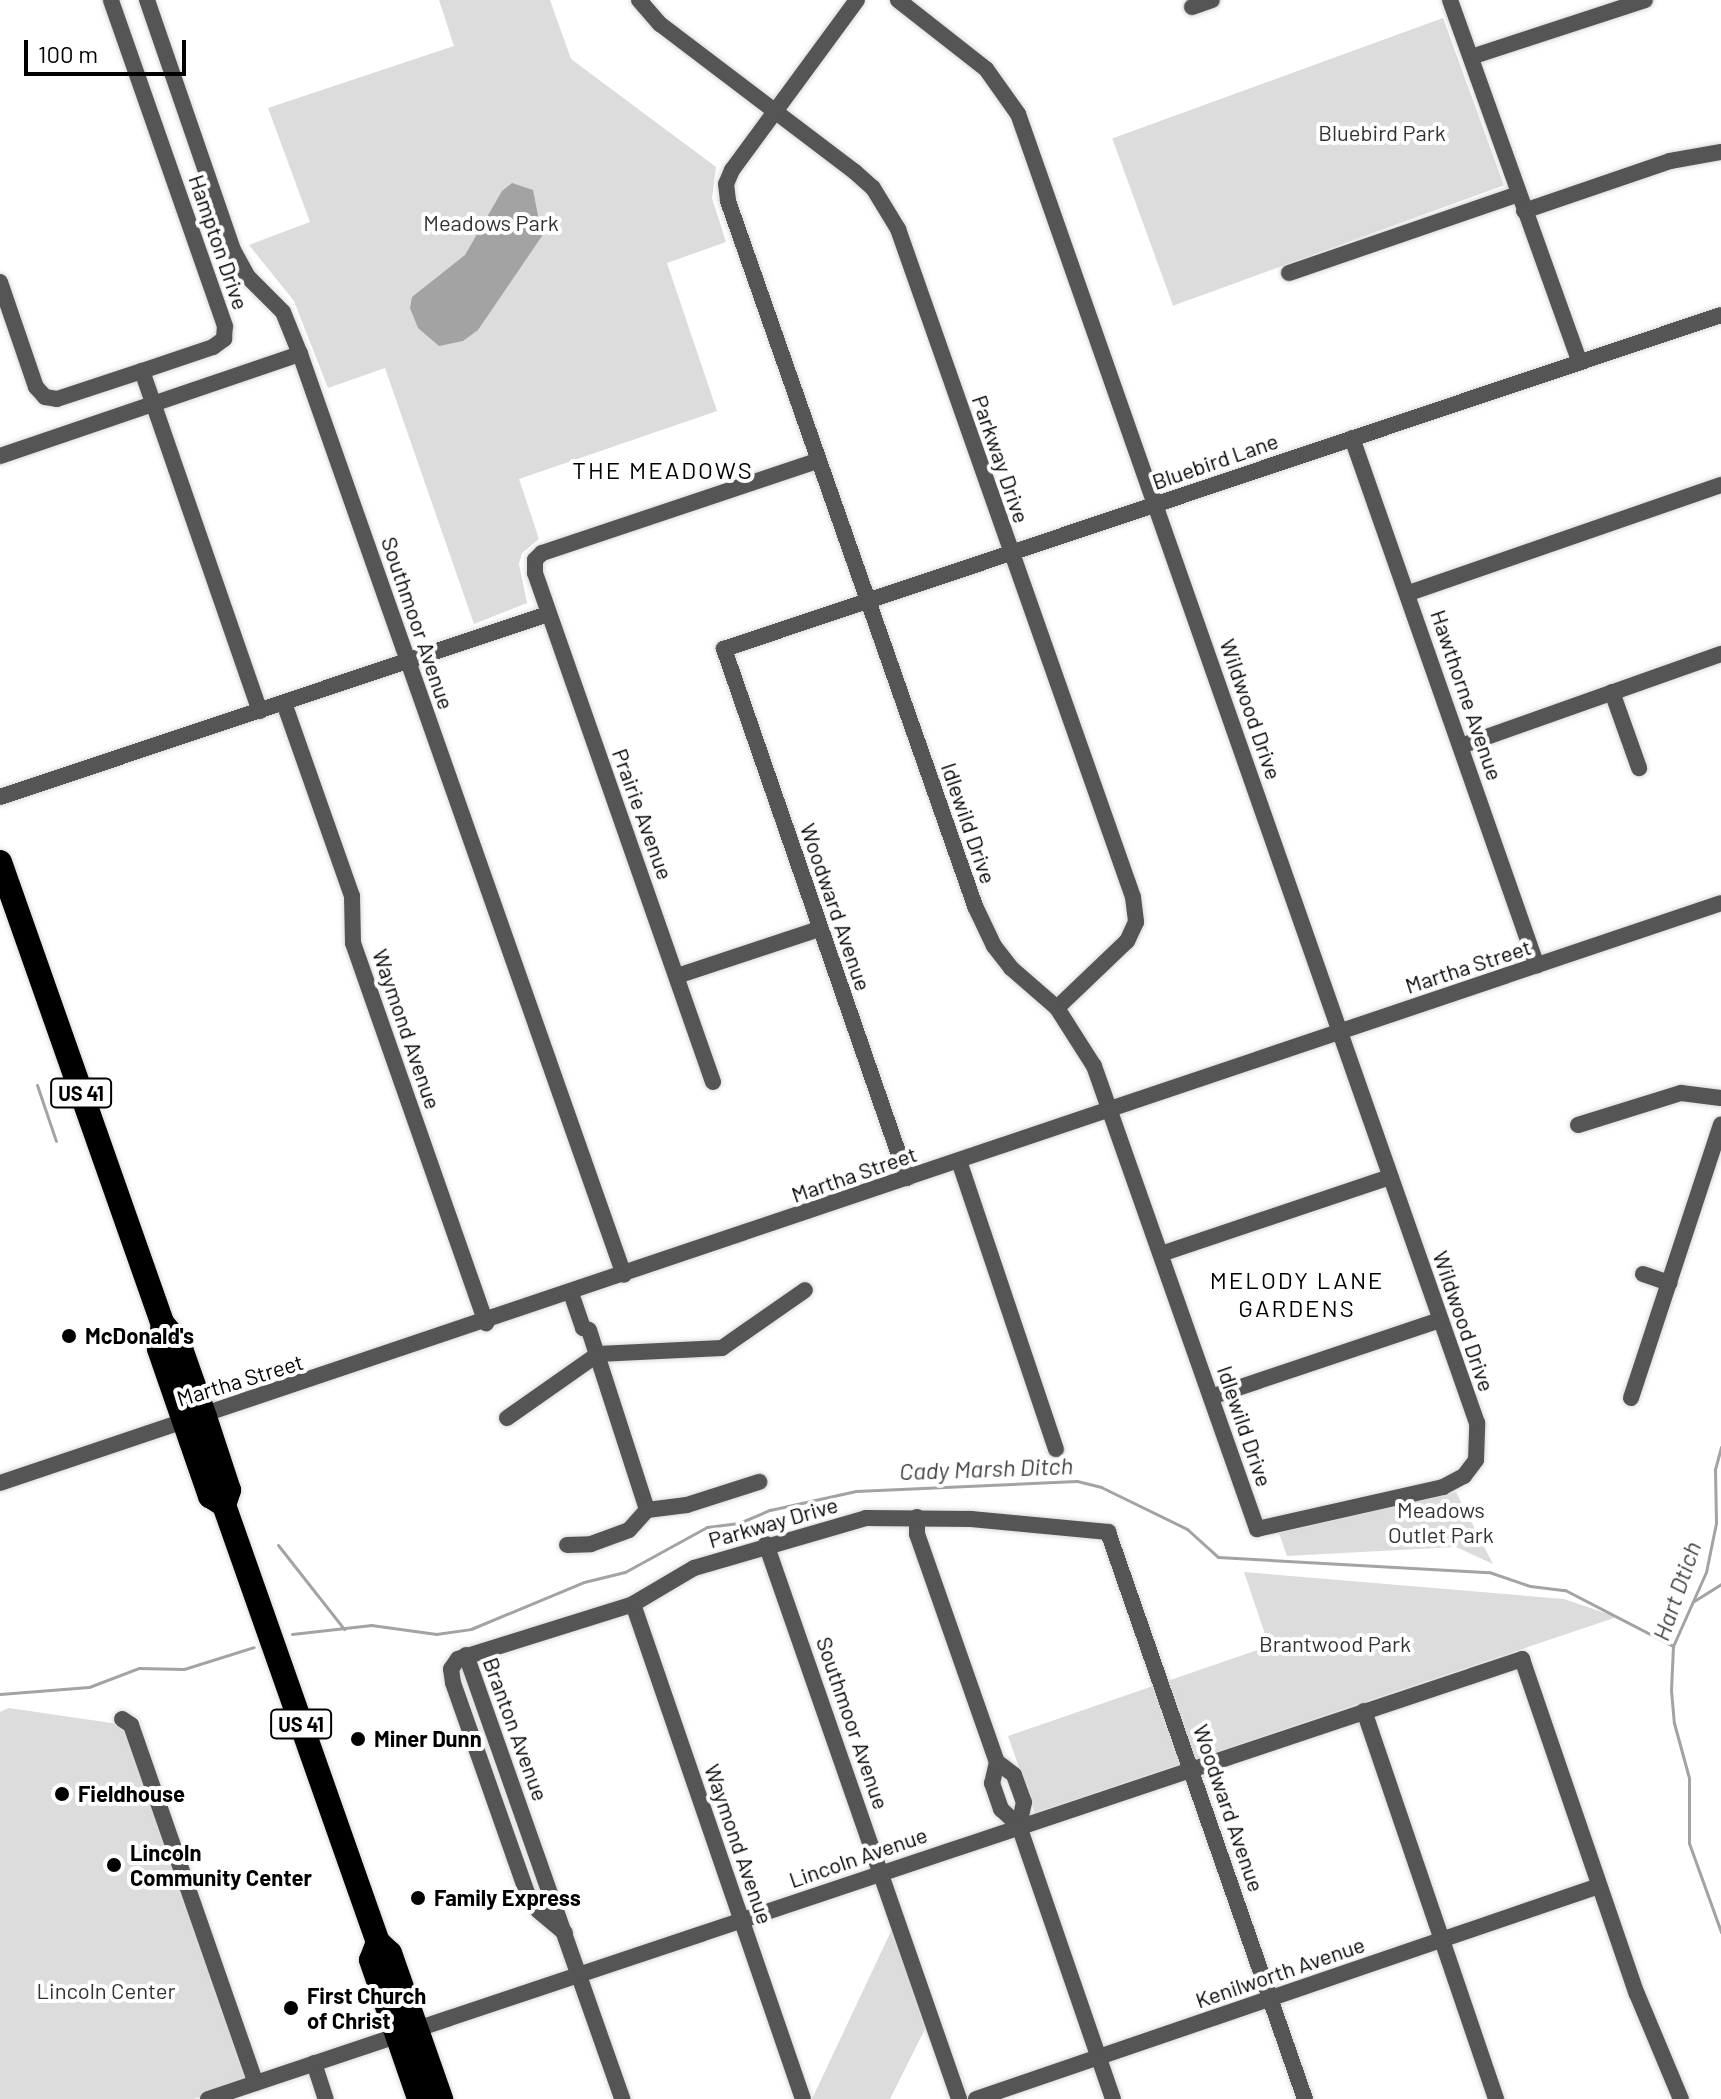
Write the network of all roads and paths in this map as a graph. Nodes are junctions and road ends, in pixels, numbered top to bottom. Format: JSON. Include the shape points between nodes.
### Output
{"nodes":[{"id":1,"x":111,"y":0,"type":"edge"},
{"id":2,"x":147,"y":0,"type":"edge"},
{"id":3,"x":639,"y":0,"type":"edge"},
{"id":4,"x":857,"y":0,"type":"edge"},
{"id":5,"x":898,"y":0,"type":"edge"},
{"id":6,"x":1212,"y":0,"type":"edge"},
{"id":7,"x":1450,"y":0,"type":"edge"},
{"id":8,"x":1645,"y":0,"type":"edge"},
{"id":9,"x":1192,"y":7,"type":"dead end"},
{"id":10,"x":1471,"y":57,"type":"junction"},
{"id":11,"x":775,"y":111,"type":"junction"},
{"id":12,"x":1721,"y":152,"type":"edge"},
{"id":13,"x":1518,"y":194,"type":"junction"},
{"id":14,"x":1524,"y":211,"type":"junction"},
{"id":15,"x":1289,"y":273,"type":"dead end"},
{"id":16,"x":0,"y":282,"type":"edge"},
{"id":17,"x":1721,"y":315,"type":"edge"},
{"id":18,"x":300,"y":354,"type":"junction"},
{"id":19,"x":1579,"y":361,"type":"junction"},
{"id":20,"x":142,"y":371,"type":"junction"},
{"id":21,"x":153,"y":403,"type":"junction"},
{"id":22,"x":1352,"y":438,"type":"junction"},
{"id":23,"x":0,"y":456,"type":"edge"},
{"id":24,"x":817,"y":461,"type":"junction"},
{"id":25,"x":1721,"y":485,"type":"edge"},
{"id":26,"x":1156,"y":504,"type":"junction"},
{"id":27,"x":1011,"y":554,"type":"junction"},
{"id":28,"x":1409,"y":593,"type":"junction"},
{"id":29,"x":867,"y":601,"type":"junction"},
{"id":30,"x":548,"y":614,"type":"junction"},
{"id":31,"x":724,"y":649,"type":"joint"},
{"id":32,"x":1721,"y":654,"type":"edge"},
{"id":33,"x":408,"y":661,"type":"junction"},
{"id":34,"x":1612,"y":692,"type":"junction"},
{"id":35,"x":284,"y":703,"type":"junction"},
{"id":36,"x":260,"y":711,"type":"junction"},
{"id":37,"x":1461,"y":746,"type":"junction"},
{"id":38,"x":1639,"y":768,"type":"dead end"},
{"id":39,"x":0,"y":797,"type":"edge"},
{"id":40,"x":0,"y":862,"type":"edge"},
{"id":41,"x":1721,"y":903,"type":"edge"},
{"id":42,"x":819,"y":929,"type":"junction"},
{"id":43,"x":1537,"y":966,"type":"junction"},
{"id":44,"x":677,"y":976,"type":"junction"},
{"id":45,"x":1057,"y":1008,"type":"junction"},
{"id":46,"x":1340,"y":1032,"type":"junction"},
{"id":47,"x":713,"y":1082,"type":"dead end"},
{"id":48,"x":1721,"y":1098,"type":"edge"},
{"id":49,"x":1111,"y":1109,"type":"junction"},
{"id":50,"x":1721,"y":1124,"type":"edge"},
{"id":51,"x":1578,"y":1125,"type":"dead end"},
{"id":52,"x":959,"y":1161,"type":"junction"},
{"id":53,"x":1390,"y":1177,"type":"junction"},
{"id":54,"x":907,"y":1178,"type":"junction"},
{"id":55,"x":1161,"y":1254,"type":"junction"},
{"id":56,"x":1643,"y":1274,"type":"dead end"},
{"id":57,"x":624,"y":1275,"type":"junction"},
{"id":58,"x":1669,"y":1283,"type":"junction"},
{"id":59,"x":805,"y":1290,"type":"dead end"},
{"id":60,"x":576,"y":1292,"type":"junction"},
{"id":61,"x":1440,"y":1320,"type":"junction"},
{"id":62,"x":486,"y":1323,"type":"junction"},
{"id":63,"x":598,"y":1354,"type":"junction"},
{"id":64,"x":1211,"y":1397,"type":"junction"},
{"id":65,"x":1631,"y":1398,"type":"dead end"},
{"id":66,"x":507,"y":1418,"type":"dead end"},
{"id":67,"x":194,"y":1419,"type":"junction"},
{"id":68,"x":1056,"y":1449,"type":"dead end"},
{"id":69,"x":759,"y":1482,"type":"dead end"},
{"id":70,"x":0,"y":1483,"type":"edge"},
{"id":71,"x":647,"y":1510,"type":"junction"},
{"id":72,"x":917,"y":1517,"type":"junction"},
{"id":73,"x":1257,"y":1529,"type":"joint"},
{"id":74,"x":1108,"y":1532,"type":"joint"},
{"id":75,"x":766,"y":1544,"type":"junction"},
{"id":76,"x":567,"y":1545,"type":"dead end"},
{"id":77,"x":633,"y":1604,"type":"junction"},
{"id":78,"x":466,"y":1655,"type":"joint"},
{"id":79,"x":1364,"y":1711,"type":"junction"},
{"id":80,"x":122,"y":1719,"type":"dead end"},
{"id":81,"x":997,"y":1762,"type":"junction"},
{"id":82,"x":1192,"y":1768,"type":"junction"},
{"id":83,"x":1019,"y":1826,"type":"junction"},
{"id":84,"x":883,"y":1872,"type":"junction"},
{"id":85,"x":1599,"y":1886,"type":"junction"},
{"id":86,"x":742,"y":1920,"type":"junction"},
{"id":87,"x":1442,"y":1940,"type":"junction"},
{"id":88,"x":580,"y":1975,"type":"junction"},
{"id":89,"x":1271,"y":1998,"type":"junction"},
{"id":90,"x":407,"y":2033,"type":"junction"},
{"id":91,"x":1098,"y":2058,"type":"junction"},
{"id":92,"x":314,"y":2063,"type":"junction"},
{"id":93,"x":256,"y":2083,"type":"junction"},
{"id":94,"x":208,"y":2099,"type":"edge"},
{"id":95,"x":326,"y":2099,"type":"edge"},
{"id":96,"x":419,"y":2099,"type":"edge"},
{"id":97,"x":441,"y":2099,"type":"edge"},
{"id":98,"x":622,"y":2099,"type":"edge"},
{"id":99,"x":803,"y":2099,"type":"edge"},
{"id":100,"x":959,"y":2099,"type":"edge"},
{"id":101,"x":976,"y":2099,"type":"edge"},
{"id":102,"x":1113,"y":2099,"type":"edge"},
{"id":103,"x":1305,"y":2099,"type":"edge"},
{"id":104,"x":1496,"y":2099,"type":"edge"},
{"id":105,"x":1681,"y":2099,"type":"edge"}],
"edges":[{"from":1,"to":20,"type":"street","name":"Hampton Drive","via":[[225,326],[224,339],[213,347]]},
{"from":2,"to":18,"type":"street","name":"Southmoor Avenue","via":[[233,250],[248,277],[283,312]]},
{"from":3,"to":11,"type":"street","name":"Parkway Drive","via":[[660,24]]},
{"from":4,"to":11,"type":"street"},
{"from":5,"to":26,"type":"street","name":"Wildwood Drive","via":[[986,69],[1018,114]]},
{"from":6,"to":9,"type":"street"},
{"from":7,"to":10,"type":"street"},
{"from":8,"to":10,"type":"street"},
{"from":10,"to":13,"type":"street"},
{"from":11,"to":24,"type":"street","name":"Idlewild Drive","via":[[726,184]]},
{"from":11,"to":27,"type":"street","name":"Parkway Drive","via":[[855,172],[887,208]]},
{"from":12,"to":14,"type":"street","via":[[1670,161]]},
{"from":13,"to":14,"type":"street"},
{"from":13,"to":15,"type":"street"},
{"from":14,"to":19,"type":"street"},
{"from":16,"to":20,"type":"street","name":"Hampton Drive","via":[[36,387],[45,397],[57,399]]},
{"from":17,"to":19,"type":"street","name":"Bluebird Lane"},
{"from":18,"to":21,"type":"street"},
{"from":18,"to":33,"type":"street","name":"Southmoor Avenue"},
{"from":19,"to":22,"type":"street","name":"Bluebird Lane"},
{"from":20,"to":21,"type":"street"},
{"from":21,"to":23,"type":"street"},
{"from":21,"to":36,"type":"street"},
{"from":22,"to":26,"type":"street","name":"Bluebird Lane"},
{"from":22,"to":28,"type":"street","name":"Hawthorne Avenue"},
{"from":24,"to":29,"type":"street","name":"Idlewild Drive"},
{"from":24,"to":30,"type":"street","name":"Prairie Avenue","via":[[542,553],[535,560]]},
{"from":25,"to":28,"type":"street"},
{"from":26,"to":27,"type":"street","name":"Bluebird Lane"},
{"from":26,"to":46,"type":"street","name":"Wildwood Drive"},
{"from":27,"to":29,"type":"street","name":"Bluebird Lane"},
{"from":27,"to":45,"type":"street","name":"Parkway Drive","via":[[1133,897],[1136,922],[1127,941]]},
{"from":28,"to":37,"type":"street","name":"Hawthorne Avenue"},
{"from":29,"to":31,"type":"street","name":"Bluebird Lane"},
{"from":29,"to":45,"type":"street","name":"Idlewild Drive","via":[[975,906],[1011,968]]},
{"from":30,"to":33,"type":"street"},
{"from":30,"to":44,"type":"street","name":"Prairie Avenue"},
{"from":31,"to":42,"type":"street","name":"Woodward Avenue"},
{"from":32,"to":34,"type":"street"},
{"from":33,"to":35,"type":"street"},
{"from":33,"to":57,"type":"street","name":"Southmoor Avenue"},
{"from":34,"to":37,"type":"street"},
{"from":34,"to":38,"type":"street"},
{"from":35,"to":36,"type":"street"},
{"from":35,"to":62,"type":"street","name":"Waymond Avenue","via":[[352,896],[353,943]]},
{"from":36,"to":39,"type":"street"},
{"from":37,"to":43,"type":"street","name":"Hawthorne Avenue"},
{"from":40,"to":67,"type":"highway","number":"US 41","via":[[163,1324],[159,1349]]},
{"from":41,"to":43,"type":"street","name":"Martha Street"},
{"from":42,"to":44,"type":"street"},
{"from":42,"to":54,"type":"street","name":"Woodward Avenue"},
{"from":43,"to":46,"type":"street","name":"Martha Street"},
{"from":44,"to":47,"type":"street","name":"Prairie Avenue"},
{"from":45,"to":49,"type":"street","name":"Idlewild Drive","via":[[1094,1066]]},
{"from":46,"to":49,"type":"street","name":"Martha Street"},
{"from":46,"to":53,"type":"street","name":"Wildwood Drive"},
{"from":48,"to":51,"type":"street","via":[[1681,1093]]},
{"from":49,"to":52,"type":"street","name":"Martha Street"},
{"from":49,"to":55,"type":"street","name":"Idlewild Drive"},
{"from":50,"to":58,"type":"street"},
{"from":52,"to":54,"type":"street","name":"Martha Street"},
{"from":52,"to":68,"type":"street"},
{"from":53,"to":55,"type":"street"},
{"from":53,"to":61,"type":"street","name":"Wildwood Drive"},
{"from":54,"to":57,"type":"street","name":"Martha Street"},
{"from":55,"to":64,"type":"street","name":"Idlewild Drive"},
{"from":56,"to":58,"type":"street"},
{"from":57,"to":60,"type":"street","name":"Martha Street"},
{"from":58,"to":65,"type":"street"},
{"from":59,"to":63,"type":"street","via":[[722,1348]]},
{"from":60,"to":62,"type":"street","name":"Martha Street"},
{"from":60,"to":63,"type":"street","via":[[593,1325],[589,1330]]},
{"from":61,"to":64,"type":"street"},
{"from":61,"to":73,"type":"street","name":"Wildwood Drive","via":[[1477,1423],[1476,1460],[1464,1476],[1443,1487]]},
{"from":62,"to":67,"type":"street","name":"Martha Street"},
{"from":63,"to":66,"type":"street"},
{"from":63,"to":71,"type":"street"},
{"from":64,"to":73,"type":"street","name":"Idlewild Drive"},
{"from":67,"to":70,"type":"street","name":"Martha Street"},
{"from":67,"to":90,"type":"highway","number":"US 41","via":[[229,1490],[224,1505],[378,1942],[390,1953]]},
{"from":69,"to":71,"type":"street","via":[[687,1505]]},
{"from":71,"to":76,"type":"street","via":[[629,1530],[591,1544]]},
{"from":72,"to":74,"type":"street","name":"Parkway Drive"},
{"from":72,"to":75,"type":"street","name":"Parkway Drive","via":[[866,1518]]},
{"from":72,"to":81,"type":"street","via":[[917,1534]]},
{"from":74,"to":82,"type":"street","name":"Woodward Avenue"},
{"from":75,"to":77,"type":"street","name":"Parkway Drive","via":[[694,1568]]},
{"from":75,"to":84,"type":"street","name":"Southmoor Avenue"},
{"from":77,"to":78,"type":"street","name":"Parkway Drive"},
{"from":77,"to":86,"type":"street","name":"Waymond Avenue"},
{"from":78,"to":88,"type":"street","name":"Branton Avenue","via":[[451,1669],[458,1698],[527,1893],[565,1933]]},
{"from":79,"to":82,"type":"street","name":"Lincoln Avenue"},
{"from":79,"to":85,"type":"street","name":"Lincoln Avenue","via":[[1522,1659]]},
{"from":79,"to":87,"type":"street"},
{"from":80,"to":93,"type":"street","via":[[131,1725]]},
{"from":81,"to":83,"type":"street","via":[[992,1783],[1001,1809]]},
{"from":81,"to":83,"type":"street","via":[[1014,1775],[1024,1802]]},
{"from":82,"to":83,"type":"street","name":"Lincoln Avenue"},
{"from":82,"to":89,"type":"street","name":"Woodward Avenue"},
{"from":83,"to":84,"type":"street","name":"Lincoln Avenue"},
{"from":83,"to":91,"type":"street"},
{"from":84,"to":86,"type":"street","name":"Lincoln Avenue"},
{"from":84,"to":100,"type":"street","name":"Southmoor Avenue"},
{"from":85,"to":87,"type":"street","name":"Kenilworth Avenue"},
{"from":85,"to":105,"type":"street"},
{"from":86,"to":88,"type":"street","name":"Lincoln Avenue"},
{"from":86,"to":99,"type":"street","name":"Waymond Avenue"},
{"from":87,"to":89,"type":"street","name":"Kenilworth Avenue"},
{"from":87,"to":104,"type":"street"},
{"from":88,"to":90,"type":"street","name":"Lincoln Avenue"},
{"from":88,"to":98,"type":"street","name":"Branton Avenue"},
{"from":89,"to":91,"type":"street","name":"Kenilworth Avenue"},
{"from":89,"to":103,"type":"street","name":"Woodward Avenue"},
{"from":90,"to":92,"type":"street","name":"Lincoln Avenue"},
{"from":90,"to":96,"type":"highway","number":"US 41"},
{"from":90,"to":97,"type":"highway","number":"US 41"},
{"from":91,"to":101,"type":"street","name":"Kenilworth Avenue"},
{"from":91,"to":102,"type":"street"},
{"from":92,"to":93,"type":"street","name":"Lincoln Avenue"},
{"from":92,"to":95,"type":"street"},
{"from":93,"to":94,"type":"street","name":"Lincoln Avenue"}]}
